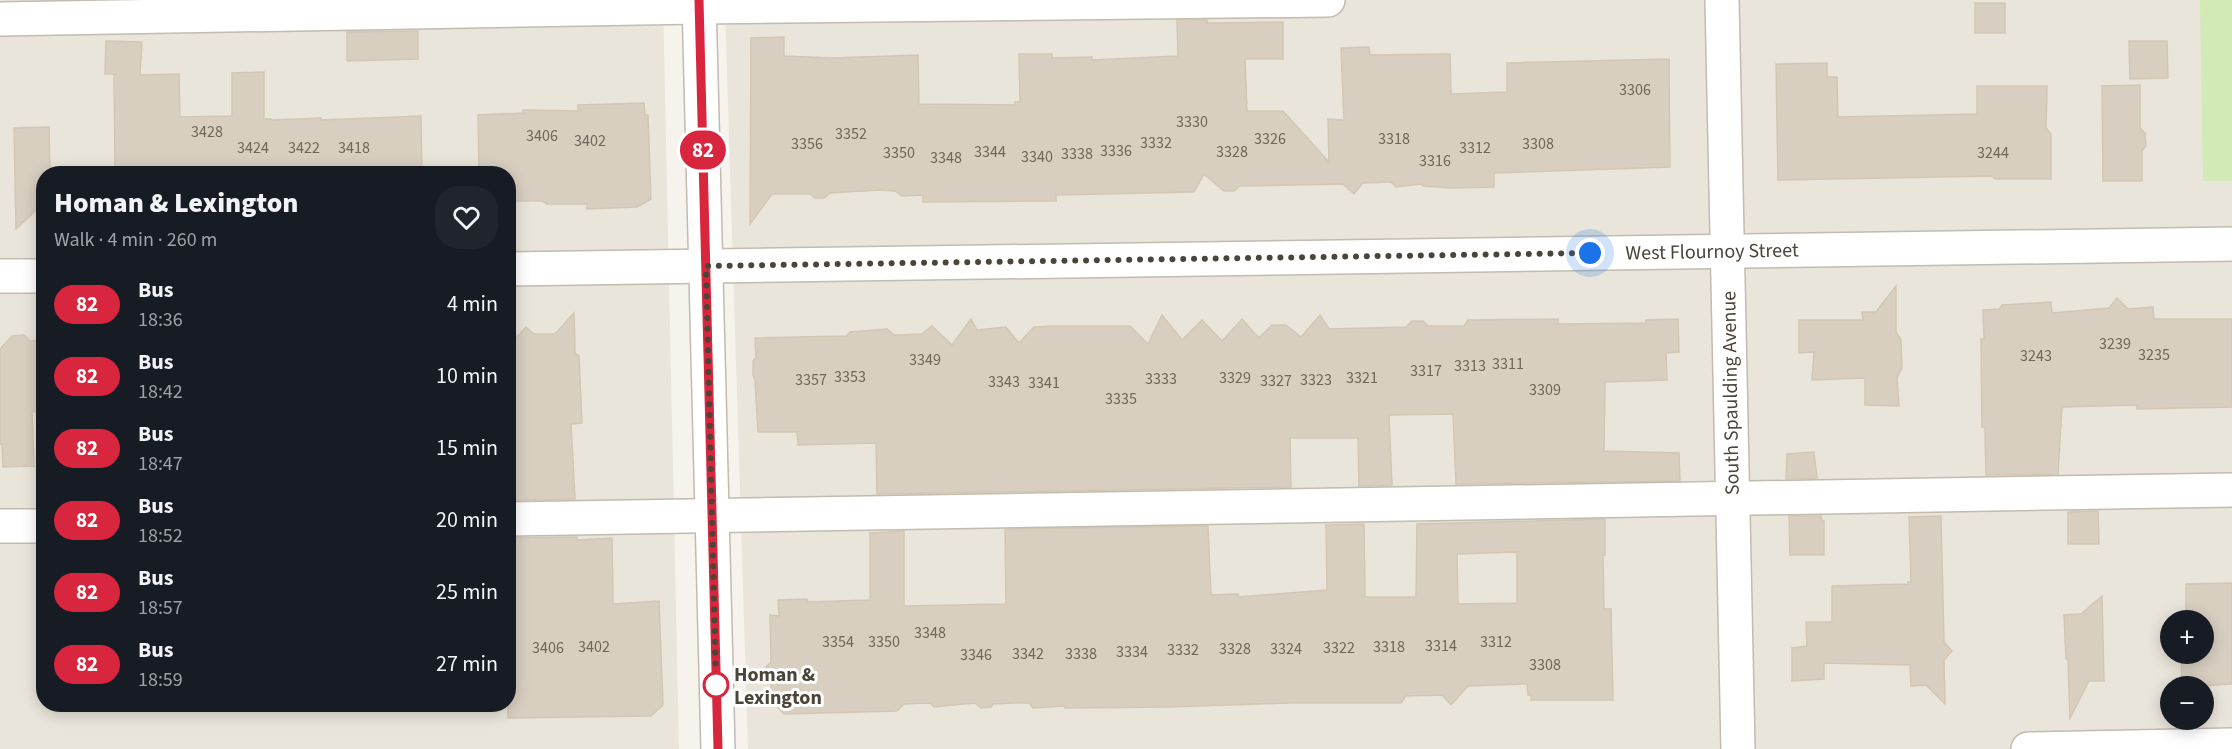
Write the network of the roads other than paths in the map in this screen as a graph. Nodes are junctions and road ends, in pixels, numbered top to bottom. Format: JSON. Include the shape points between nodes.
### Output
{"nodes":[{"id":1,"x":1328,"y":0,"type":"edge"},
{"id":2,"x":1722,"y":0,"type":"edge"},
{"id":3,"x":699,"y":4,"type":"edge"},
{"id":4,"x":0,"y":19,"type":"edge"},
{"id":5,"x":2232,"y":244,"type":"edge"},
{"id":6,"x":1726,"y":251,"type":"junction"},
{"id":7,"x":706,"y":266,"type":"junction"},
{"id":8,"x":516,"y":269,"type":"edge"},
{"id":9,"x":0,"y":276,"type":"edge"},
{"id":10,"x":36,"y":276,"type":"edge"},
{"id":11,"x":2232,"y":490,"type":"edge"},
{"id":12,"x":1732,"y":499,"type":"junction"},
{"id":13,"x":712,"y":516,"type":"junction"},
{"id":14,"x":516,"y":519,"type":"edge"},
{"id":15,"x":0,"y":526,"type":"edge"},
{"id":16,"x":36,"y":526,"type":"edge"},
{"id":17,"x":2232,"y":745,"type":"edge"},
{"id":18,"x":718,"y":749,"type":"edge"},
{"id":19,"x":1738,"y":749,"type":"edge"},
{"id":20,"x":2028,"y":749,"type":"edge"}],
"edges":[{"from":1,"to":3,"type":"street"},
{"from":2,"to":6,"type":"street","name":"South Spaulding Avenue"},
{"from":3,"to":4,"type":"street"},
{"from":3,"to":7,"type":"street"},
{"from":5,"to":6,"type":"street","name":"West Flournoy Street"},
{"from":6,"to":7,"type":"street","name":"West Flournoy Street"},
{"from":6,"to":12,"type":"street","name":"South Spaulding Avenue"},
{"from":7,"to":8,"type":"street","name":"West Flournoy Street"},
{"from":7,"to":13,"type":"street"},
{"from":9,"to":10,"type":"street"},
{"from":11,"to":12,"type":"street"},
{"from":12,"to":13,"type":"street"},
{"from":12,"to":19,"type":"street","name":"South Spaulding Avenue"},
{"from":13,"to":14,"type":"street"},
{"from":13,"to":18,"type":"street"},
{"from":15,"to":16,"type":"street"},
{"from":17,"to":20,"type":"street"}]}
